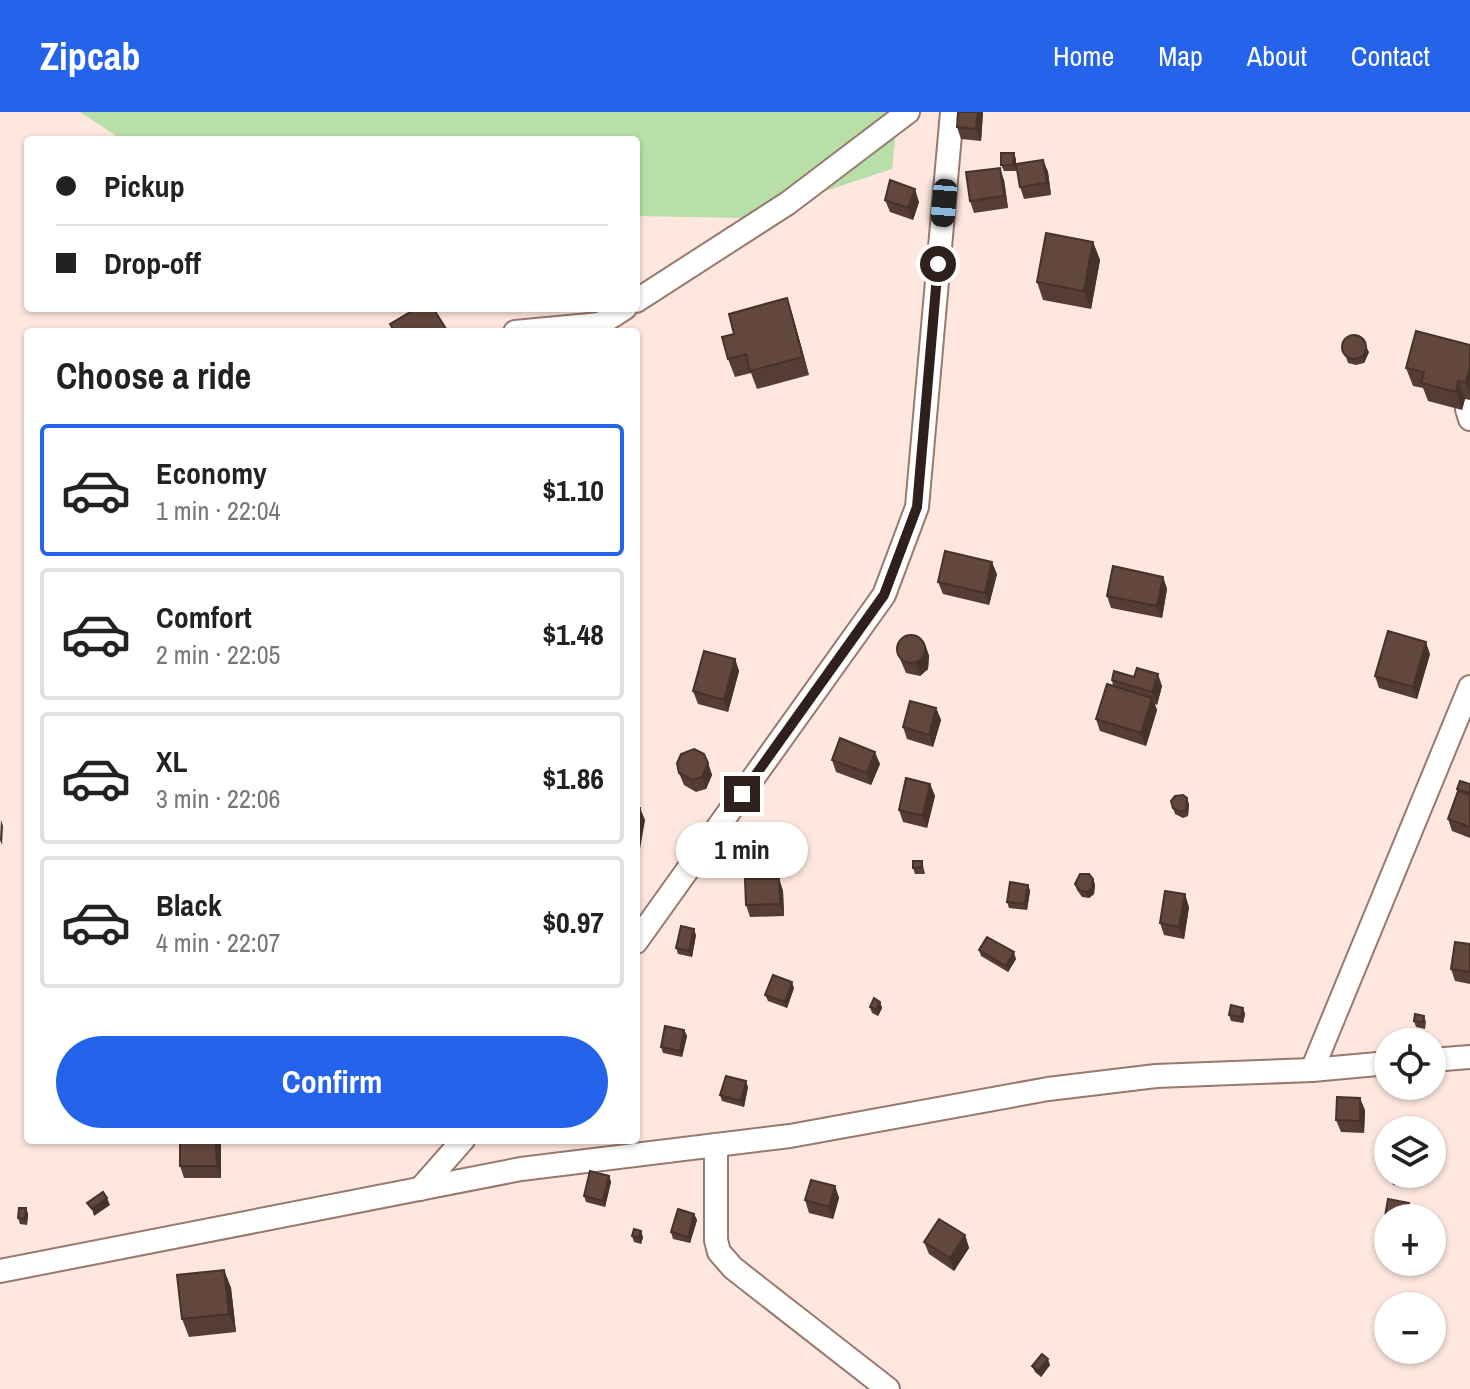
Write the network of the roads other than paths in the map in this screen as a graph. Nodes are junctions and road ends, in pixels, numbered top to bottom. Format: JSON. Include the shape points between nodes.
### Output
{"nodes":[{"id":1,"x":908,"y":112,"type":"edge"},
{"id":2,"x":952,"y":112,"type":"edge"},
{"id":3,"x":640,"y":298,"type":"edge"},
{"id":4,"x":619,"y":312,"type":"edge"},
{"id":5,"x":558,"y":328,"type":"edge"},
{"id":6,"x":1470,"y":687,"type":"edge"},
{"id":7,"x":640,"y":936,"type":"edge"},
{"id":8,"x":1470,"y":1057,"type":"edge"},
{"id":9,"x":1446,"y":1059,"type":"edge"},
{"id":10,"x":1374,"y":1064,"type":"edge"},
{"id":11,"x":1312,"y":1070,"type":"junction"},
{"id":12,"x":459,"y":1144,"type":"edge"},
{"id":13,"x":716,"y":1145,"type":"junction"},
{"id":14,"x":420,"y":1189,"type":"junction"},
{"id":15,"x":0,"y":1271,"type":"edge"},
{"id":16,"x":888,"y":1389,"type":"edge"}],
"edges":[{"from":1,"to":3,"type":"street","via":[[788,203]]},
{"from":2,"to":7,"type":"street","via":[[917,507],[884,595]]},
{"from":4,"to":5,"type":"street","via":[[600,324]]},
{"from":6,"to":11,"type":"street"},
{"from":8,"to":9,"type":"street"},
{"from":10,"to":11,"type":"street"},
{"from":11,"to":13,"type":"street","via":[[1156,1076],[1063,1087]]},
{"from":12,"to":14,"type":"street"},
{"from":13,"to":14,"type":"street","via":[[521,1169]]},
{"from":13,"to":16,"type":"street","via":[[719,1252]]},
{"from":14,"to":15,"type":"street"}]}
